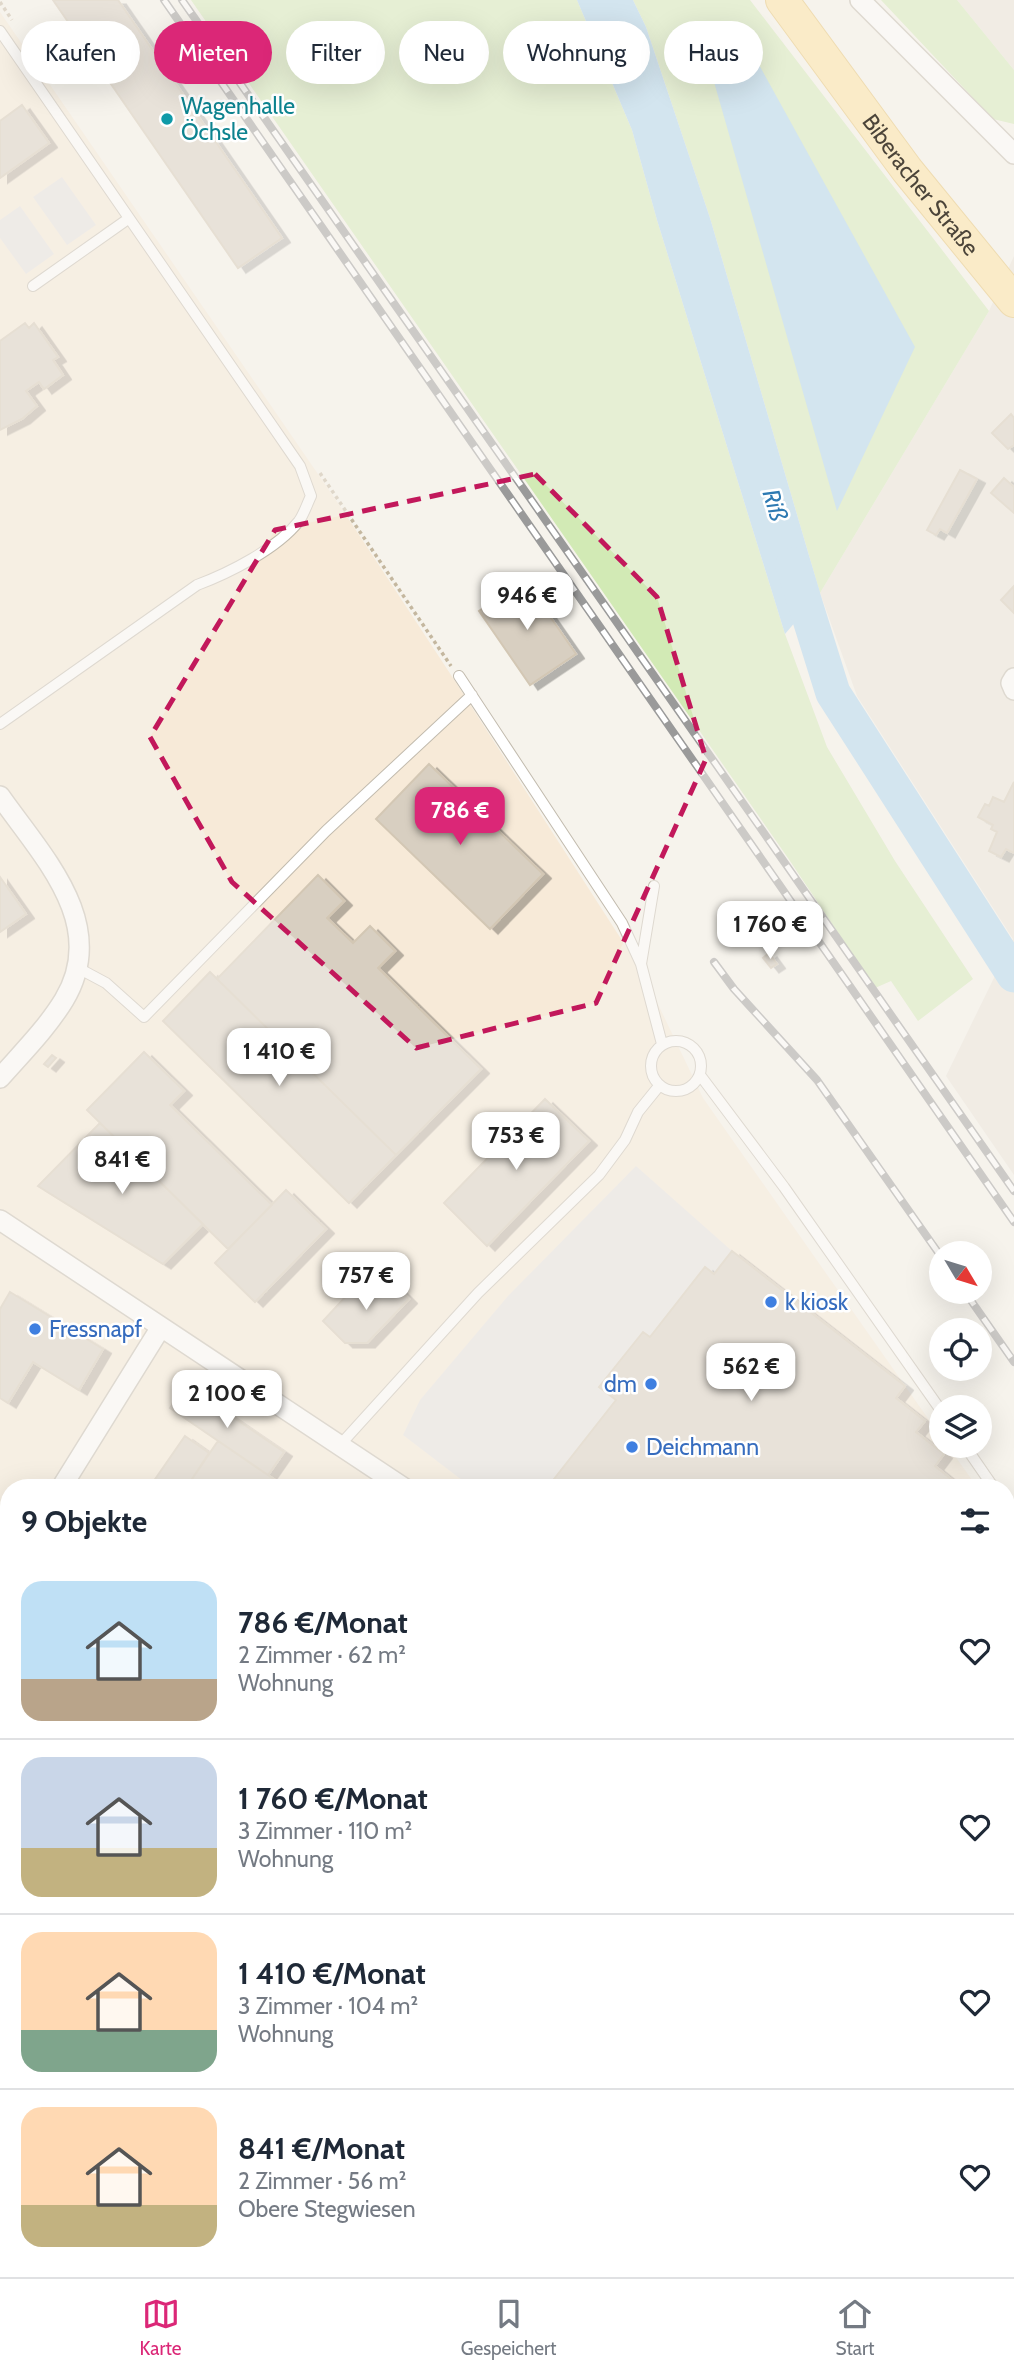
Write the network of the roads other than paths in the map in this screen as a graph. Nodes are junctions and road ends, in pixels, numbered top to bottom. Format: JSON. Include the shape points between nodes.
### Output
{"nodes":[{"id":1,"x":782,"y":0,"type":"edge"},
{"id":2,"x":860,"y":0,"type":"edge"},
{"id":3,"x":0,"y":31,"type":"edge"},
{"id":4,"x":1014,"y":154,"type":"edge"},
{"id":5,"x":128,"y":219,"type":"junction"},
{"id":6,"x":33,"y":286,"type":"dead end"},
{"id":7,"x":1014,"y":301,"type":"edge"},
{"id":8,"x":459,"y":676,"type":"road end"},
{"id":9,"x":1014,"y":678,"type":"edge"},
{"id":10,"x":1014,"y":690,"type":"edge"},
{"id":11,"x":472,"y":695,"type":"junction"},
{"id":12,"x":0,"y":724,"type":"edge"},
{"id":13,"x":0,"y":796,"type":"edge"},
{"id":14,"x":654,"y":886,"type":"dead end"},
{"id":15,"x":641,"y":964,"type":"junction"},
{"id":16,"x":78,"y":968,"type":"junction"},
{"id":17,"x":662,"y":1044,"type":"junction"},
{"id":18,"x":700,"y":1075,"type":"junction"},
{"id":19,"x":0,"y":1078,"type":"edge"},
{"id":20,"x":659,"y":1086,"type":"junction"},
{"id":21,"x":0,"y":1220,"type":"edge"},
{"id":22,"x":161,"y":1327,"type":"junction"},
{"id":23,"x":930,"y":1395,"type":"edge"},
{"id":24,"x":340,"y":1445,"type":"junction"},
{"id":25,"x":973,"y":1458,"type":"edge"},
{"id":26,"x":67,"y":1479,"type":"edge"},
{"id":27,"x":391,"y":1479,"type":"edge"},
{"id":28,"x":988,"y":1479,"type":"edge"}],
"edges":[{"from":1,"to":7,"type":"main road","name":"Biberacher Straße","via":[[907,170]]},
{"from":2,"to":4,"type":"street"},
{"from":3,"to":5,"type":"lane"},
{"from":5,"to":6,"type":"lane"},
{"from":5,"to":12,"type":"lane","via":[[300,466],[311,496],[299,521],[258,555],[226,575],[197,585]]},
{"from":8,"to":11,"type":"lane"},
{"from":9,"to":10,"type":"street"},
{"from":11,"to":15,"type":"lane","via":[[622,923]]},
{"from":11,"to":16,"type":"lane","via":[[326,831],[144,1017],[106,983]]},
{"from":13,"to":16,"type":"street","via":[[61,883],[77,915],[81,935]]},
{"from":14,"to":15,"type":"lane"},
{"from":15,"to":17,"type":"lane"},
{"from":16,"to":19,"type":"street","via":[[65,999]]},
{"from":17,"to":18,"type":"lane","via":[[674,1040],[687,1043],[701,1062]]},
{"from":17,"to":20,"type":"lane","via":[[650,1065]]},
{"from":18,"to":20,"type":"lane","via":[[690,1088],[674,1092]]},
{"from":18,"to":23,"type":"lane"},
{"from":20,"to":24,"type":"lane","via":[[599,1175],[478,1293]]},
{"from":21,"to":22,"type":"street"},
{"from":22,"to":24,"type":"street"},
{"from":22,"to":26,"type":"street"},
{"from":24,"to":27,"type":"street"},
{"from":25,"to":28,"type":"lane"}]}
